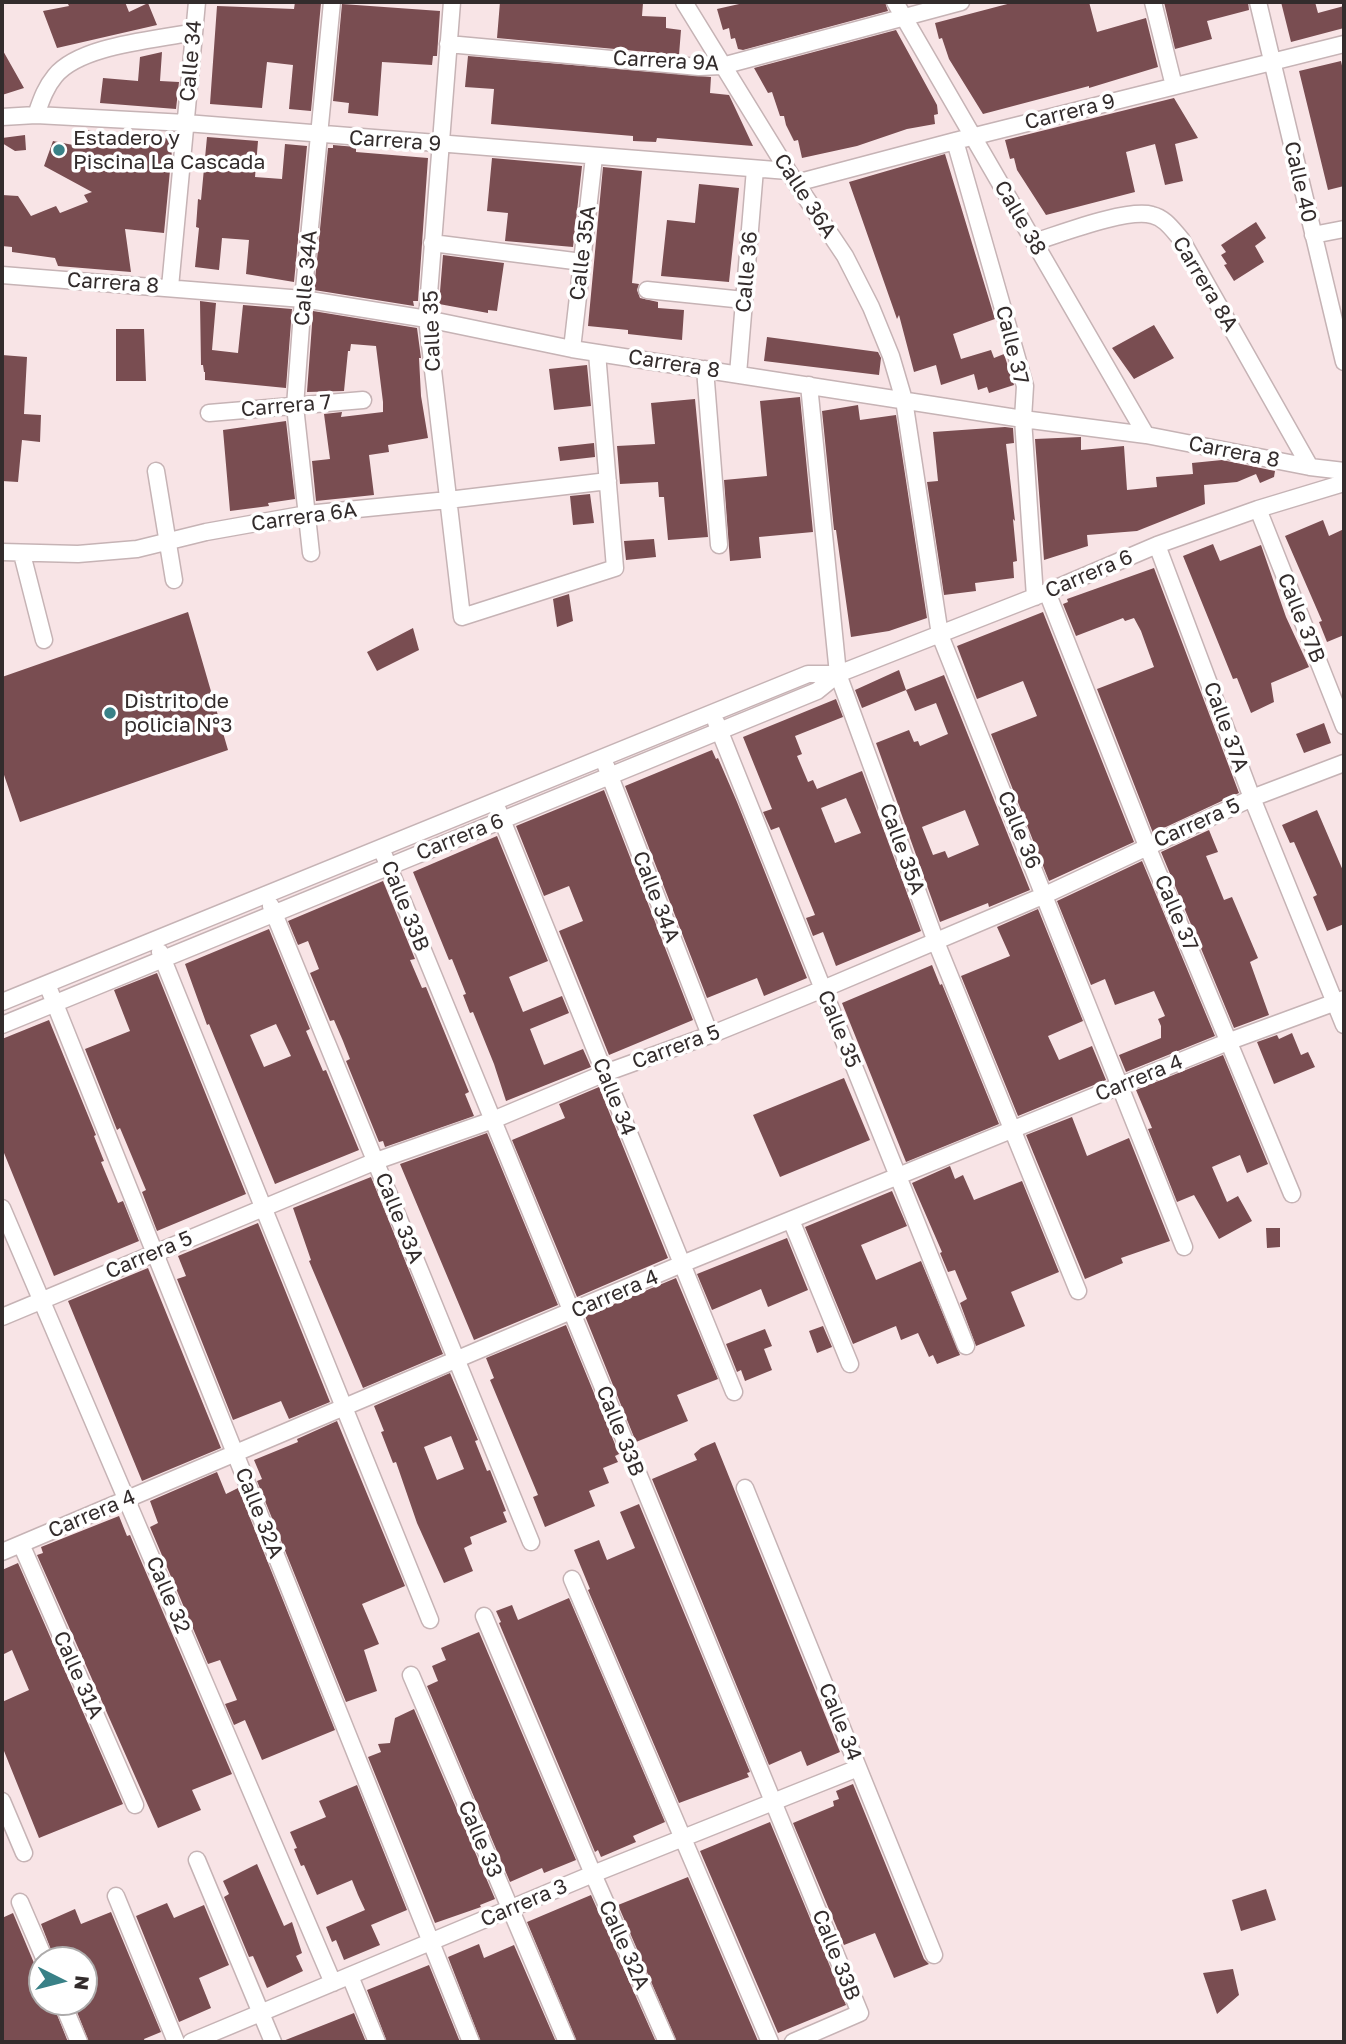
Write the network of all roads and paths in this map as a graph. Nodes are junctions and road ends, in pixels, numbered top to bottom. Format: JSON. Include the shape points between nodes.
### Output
{"nodes":[{"id":1,"x":197,"y":2,"type":"edge"},
{"id":2,"x":332,"y":2,"type":"edge"},
{"id":3,"x":452,"y":2,"type":"edge"},
{"id":4,"x":684,"y":2,"type":"edge"},
{"id":5,"x":895,"y":2,"type":"edge"},
{"id":6,"x":961,"y":2,"type":"edge"},
{"id":7,"x":1153,"y":2,"type":"edge"},
{"id":8,"x":1258,"y":2,"type":"edge"},
{"id":9,"x":904,"y":17,"type":"junction"},
{"id":10,"x":194,"y":32,"type":"junction"},
{"id":11,"x":448,"y":44,"type":"junction"},
{"id":12,"x":1344,"y":44,"type":"edge"},
{"id":13,"x":1272,"y":62,"type":"junction"},
{"id":14,"x":722,"y":66,"type":"junction"},
{"id":15,"x":1174,"y":86,"type":"junction"},
{"id":16,"x":36,"y":115,"type":"junction"},
{"id":17,"x":2,"y":117,"type":"edge"},
{"id":18,"x":186,"y":123,"type":"junction"},
{"id":19,"x":319,"y":135,"type":"junction"},
{"id":20,"x":973,"y":137,"type":"junction"},
{"id":21,"x":956,"y":141,"type":"junction"},
{"id":22,"x":440,"y":144,"type":"junction"},
{"id":23,"x":594,"y":157,"type":"junction"},
{"id":24,"x":755,"y":169,"type":"junction"},
{"id":25,"x":792,"y":178,"type":"junction"},
{"id":26,"x":1344,"y":229,"type":"edge"},
{"id":27,"x":1313,"y":235,"type":"junction"},
{"id":28,"x":1034,"y":242,"type":"junction"},
{"id":29,"x":432,"y":243,"type":"junction"},
{"id":30,"x":582,"y":262,"type":"junction"},
{"id":31,"x":2,"y":275,"type":"edge"},
{"id":32,"x":170,"y":287,"type":"junction"},
{"id":33,"x":647,"y":290,"type":"dead end"},
{"id":34,"x":303,"y":299,"type":"junction"},
{"id":35,"x":744,"y":300,"type":"junction"},
{"id":36,"x":427,"y":318,"type":"junction"},
{"id":37,"x":572,"y":349,"type":"junction"},
{"id":38,"x":597,"y":352,"type":"junction"},
{"id":39,"x":1344,"y":362,"type":"edge"},
{"id":40,"x":705,"y":369,"type":"junction"},
{"id":41,"x":738,"y":374,"type":"junction"},
{"id":42,"x":809,"y":385,"type":"junction"},
{"id":43,"x":363,"y":400,"type":"dead end"},
{"id":44,"x":904,"y":400,"type":"junction"},
{"id":45,"x":295,"y":406,"type":"junction"},
{"id":46,"x":209,"y":413,"type":"dead end"},
{"id":47,"x":1023,"y":419,"type":"junction"},
{"id":48,"x":1146,"y":435,"type":"junction"},
{"id":49,"x":1310,"y":467,"type":"junction"},
{"id":50,"x":156,"y":471,"type":"dead end"},
{"id":51,"x":1344,"y":471,"type":"edge"},
{"id":52,"x":608,"y":481,"type":"junction"},
{"id":53,"x":1344,"y":483,"type":"edge"},
{"id":54,"x":448,"y":500,"type":"junction"},
{"id":55,"x":1258,"y":509,"type":"junction"},
{"id":56,"x":307,"y":514,"type":"junction"},
{"id":57,"x":169,"y":541,"type":"junction"},
{"id":58,"x":719,"y":545,"type":"dead end"},
{"id":59,"x":1157,"y":545,"type":"junction"},
{"id":60,"x":2,"y":552,"type":"edge"},
{"id":61,"x":311,"y":553,"type":"dead end"},
{"id":62,"x":22,"y":554,"type":"junction"},
{"id":63,"x":174,"y":580,"type":"dead end"},
{"id":64,"x":1041,"y":594,"type":"junction"},
{"id":65,"x":940,"y":635,"type":"junction"},
{"id":66,"x":44,"y":640,"type":"dead end"},
{"id":67,"x":838,"y":674,"type":"junction"},
{"id":68,"x":712,"y":713,"type":"junction"},
{"id":69,"x":1344,"y":726,"type":"edge"},
{"id":70,"x":719,"y":731,"type":"junction"},
{"id":71,"x":602,"y":758,"type":"junction"},
{"id":72,"x":1344,"y":763,"type":"edge"},
{"id":73,"x":609,"y":776,"type":"junction"},
{"id":74,"x":1252,"y":798,"type":"junction"},
{"id":75,"x":495,"y":802,"type":"junction"},
{"id":76,"x":502,"y":820,"type":"junction"},
{"id":77,"x":1147,"y":846,"type":"junction"},
{"id":78,"x":381,"y":848,"type":"junction"},
{"id":79,"x":389,"y":866,"type":"junction"},
{"id":80,"x":266,"y":894,"type":"junction"},
{"id":81,"x":1045,"y":894,"type":"junction"},
{"id":82,"x":274,"y":914,"type":"junction"},
{"id":83,"x":155,"y":940,"type":"junction"},
{"id":84,"x":936,"y":942,"type":"junction"},
{"id":85,"x":163,"y":959,"type":"junction"},
{"id":86,"x":47,"y":984,"type":"junction"},
{"id":87,"x":823,"y":989,"type":"junction"},
{"id":88,"x":1340,"y":1001,"type":"edge"},
{"id":89,"x":2,"y":1002,"type":"edge"},
{"id":90,"x":54,"y":1004,"type":"junction"},
{"id":91,"x":2,"y":1025,"type":"edge"},
{"id":92,"x":1344,"y":1025,"type":"edge"},
{"id":93,"x":710,"y":1035,"type":"junction"},
{"id":94,"x":1230,"y":1041,"type":"junction"},
{"id":95,"x":605,"y":1073,"type":"junction"},
{"id":96,"x":1120,"y":1086,"type":"junction"},
{"id":97,"x":493,"y":1120,"type":"junction"},
{"id":98,"x":1013,"y":1129,"type":"junction"},
{"id":99,"x":376,"y":1161,"type":"junction"},
{"id":100,"x":898,"y":1177,"type":"junction"},
{"id":101,"x":1292,"y":1194,"type":"dead end"},
{"id":102,"x":263,"y":1207,"type":"junction"},
{"id":103,"x":2,"y":1208,"type":"edge"},
{"id":104,"x":791,"y":1220,"type":"junction"},
{"id":105,"x":1184,"y":1247,"type":"dead end"},
{"id":106,"x":154,"y":1252,"type":"junction"},
{"id":107,"x":682,"y":1264,"type":"junction"},
{"id":108,"x":1078,"y":1291,"type":"dead end"},
{"id":109,"x":42,"y":1301,"type":"junction"},
{"id":110,"x":572,"y":1312,"type":"junction"},
{"id":111,"x":2,"y":1317,"type":"edge"},
{"id":112,"x":966,"y":1346,"type":"dead end"},
{"id":113,"x":457,"y":1361,"type":"junction"},
{"id":114,"x":849,"y":1364,"type":"dead end"},
{"id":115,"x":734,"y":1392,"type":"dead end"},
{"id":116,"x":343,"y":1406,"type":"junction"},
{"id":117,"x":234,"y":1452,"type":"junction"},
{"id":118,"x":746,"y":1488,"type":"dead end"},
{"id":119,"x":127,"y":1500,"type":"junction"},
{"id":120,"x":531,"y":1542,"type":"dead end"},
{"id":121,"x":21,"y":1544,"type":"junction"},
{"id":122,"x":2,"y":1552,"type":"edge"},
{"id":123,"x":572,"y":1579,"type":"dead end"},
{"id":124,"x":484,"y":1616,"type":"dead end"},
{"id":125,"x":430,"y":1620,"type":"dead end"},
{"id":126,"x":411,"y":1675,"type":"dead end"},
{"id":127,"x":858,"y":1768,"type":"junction"},
{"id":128,"x":2,"y":1801,"type":"edge"},
{"id":129,"x":773,"y":1802,"type":"junction"},
{"id":130,"x":135,"y":1805,"type":"dead end"},
{"id":131,"x":684,"y":1838,"type":"junction"},
{"id":132,"x":24,"y":1853,"type":"dead end"},
{"id":133,"x":197,"y":1860,"type":"dead end"},
{"id":134,"x":593,"y":1874,"type":"junction"},
{"id":135,"x":117,"y":1896,"type":"dead end"},
{"id":136,"x":20,"y":1902,"type":"dead end"},
{"id":137,"x":510,"y":1908,"type":"junction"},
{"id":138,"x":430,"y":1942,"type":"junction"},
{"id":139,"x":39,"y":1946,"type":"edge"},
{"id":140,"x":934,"y":1955,"type":"dead end"},
{"id":141,"x":350,"y":1976,"type":"junction"},
{"id":142,"x":333,"y":1983,"type":"junction"},
{"id":143,"x":261,"y":2013,"type":"junction"},
{"id":144,"x":68,"y":2016,"type":"edge"},
{"id":145,"x":79,"y":2042,"type":"edge"},
{"id":146,"x":176,"y":2042,"type":"edge"},
{"id":147,"x":191,"y":2042,"type":"edge"},
{"id":148,"x":273,"y":2042,"type":"edge"},
{"id":149,"x":377,"y":2042,"type":"edge"},
{"id":150,"x":471,"y":2042,"type":"edge"},
{"id":151,"x":567,"y":2042,"type":"edge"},
{"id":152,"x":667,"y":2042,"type":"edge"},
{"id":153,"x":770,"y":2042,"type":"edge"},
{"id":154,"x":793,"y":2042,"type":"edge"}],
"edges":[{"from":1,"to":10,"type":"street","name":"Calle 34"},
{"from":2,"to":19,"type":"street","name":"Calle 34A"},
{"from":3,"to":11,"type":"street","name":"Calle 35"},
{"from":4,"to":14,"type":"street","name":"Calle 36A"},
{"from":5,"to":9,"type":"street","name":"Calle 38"},
{"from":6,"to":9,"type":"street","name":"Carrera 9A"},
{"from":7,"to":15,"type":"street"},
{"from":8,"to":13,"type":"street","name":"Calle 40"},
{"from":9,"to":14,"type":"street","name":"Carrera 9A"},
{"from":9,"to":20,"type":"street","name":"Calle 38"},
{"from":10,"to":16,"type":"street","via":[[92,51],[67,64],[44,90]]},
{"from":10,"to":18,"type":"street","name":"Calle 34"},
{"from":11,"to":14,"type":"street","name":"Carrera 9A"},
{"from":11,"to":22,"type":"street","name":"Calle 35"},
{"from":12,"to":13,"type":"street","name":"Carrera 9"},
{"from":13,"to":15,"type":"street","name":"Carrera 9"},
{"from":13,"to":27,"type":"street","name":"Calle 40"},
{"from":14,"to":25,"type":"street","name":"Calle 36A"},
{"from":15,"to":20,"type":"street","name":"Carrera 9"},
{"from":16,"to":17,"type":"street","name":"Carrera 9"},
{"from":16,"to":18,"type":"street","name":"Carrera 9"},
{"from":18,"to":19,"type":"street","name":"Carrera 9"},
{"from":18,"to":32,"type":"street","name":"Calle 34"},
{"from":19,"to":22,"type":"street","name":"Carrera 9"},
{"from":19,"to":34,"type":"street","name":"Calle 34A"},
{"from":20,"to":21,"type":"street","name":"Carrera 9"},
{"from":20,"to":28,"type":"street","name":"Calle 38"},
{"from":21,"to":25,"type":"street","name":"Carrera 9"},
{"from":21,"to":47,"type":"street","name":"Calle 37","via":[[1025,386]]},
{"from":22,"to":23,"type":"street","name":"Carrera 9"},
{"from":22,"to":29,"type":"street","name":"Calle 35"},
{"from":23,"to":24,"type":"street","name":"Carrera 9"},
{"from":23,"to":30,"type":"street","name":"Calle 35A"},
{"from":24,"to":25,"type":"street","name":"Carrera 9"},
{"from":24,"to":35,"type":"street","name":"Calle 36"},
{"from":25,"to":44,"type":"street","name":"Calle 36A","via":[[845,256],[871,307]]},
{"from":26,"to":27,"type":"street"},
{"from":27,"to":39,"type":"street","name":"Calle 40"},
{"from":28,"to":48,"type":"street","name":"Calle 38"},
{"from":28,"to":49,"type":"street","name":"Carrera 8A","via":[[1128,214],[1150,214],[1165,220],[1181,239]]},
{"from":29,"to":30,"type":"street"},
{"from":29,"to":36,"type":"street","name":"Calle 35"},
{"from":30,"to":37,"type":"street","name":"Calle 35A"},
{"from":31,"to":32,"type":"street","name":"Carrera 8"},
{"from":32,"to":34,"type":"street","name":"Carrera 8"},
{"from":33,"to":35,"type":"street"},
{"from":34,"to":36,"type":"street","name":"Carrera 8"},
{"from":34,"to":45,"type":"street","name":"Calle 34A"},
{"from":35,"to":41,"type":"street","name":"Calle 36"},
{"from":36,"to":37,"type":"street","name":"Carrera 8"},
{"from":36,"to":54,"type":"street","name":"Calle 35"},
{"from":37,"to":38,"type":"street","name":"Carrera 8"},
{"from":38,"to":40,"type":"street","name":"Carrera 8"},
{"from":38,"to":52,"type":"street"},
{"from":40,"to":41,"type":"street","name":"Carrera 8"},
{"from":40,"to":58,"type":"street"},
{"from":41,"to":42,"type":"street","name":"Carrera 8"},
{"from":42,"to":44,"type":"street","name":"Carrera 8"},
{"from":42,"to":67,"type":"street","name":"Calle 35A"},
{"from":43,"to":45,"type":"street","name":"Carrera 7"},
{"from":44,"to":47,"type":"street","name":"Carrera 8"},
{"from":44,"to":65,"type":"street","name":"Calle 36"},
{"from":45,"to":46,"type":"street","name":"Carrera 7"},
{"from":45,"to":56,"type":"street","name":"Calle 34A"},
{"from":47,"to":48,"type":"street","name":"Carrera 8"},
{"from":47,"to":64,"type":"street","name":"Calle 37"},
{"from":48,"to":49,"type":"street","name":"Carrera 8"},
{"from":49,"to":51,"type":"street","name":"Carrera 8"},
{"from":50,"to":57,"type":"street"},
{"from":52,"to":54,"type":"street","name":"Carrera 6A"},
{"from":52,"to":54,"type":"street","name":"Calle 35","via":[[615,568],[462,617]]},
{"from":53,"to":55,"type":"street","name":"Carrera 6"},
{"from":54,"to":56,"type":"street","name":"Carrera 6A"},
{"from":55,"to":59,"type":"street","name":"Carrera 6"},
{"from":55,"to":69,"type":"street","name":"Calle 37B"},
{"from":56,"to":57,"type":"street","name":"Carrera 6A"},
{"from":56,"to":61,"type":"street","name":"Calle 34A"},
{"from":57,"to":62,"type":"street","name":"Carrera 6A","via":[[137,549]]},
{"from":57,"to":63,"type":"street"},
{"from":59,"to":64,"type":"street","name":"Carrera 6"},
{"from":59,"to":74,"type":"street","name":"Calle 37A"},
{"from":60,"to":62,"type":"street","name":"Carrera 6A"},
{"from":62,"to":66,"type":"street"},
{"from":64,"to":65,"type":"street","name":"Carrera 6"},
{"from":64,"to":77,"type":"street","name":"Calle 37"},
{"from":65,"to":67,"type":"street","name":"Carrera 6"},
{"from":65,"to":81,"type":"street","name":"Calle 36"},
{"from":67,"to":68,"type":"street","name":"Carrera 6","via":[[808,674]]},
{"from":67,"to":70,"type":"street","name":"Carrera 6","via":[[817,691]]},
{"from":67,"to":84,"type":"street","name":"Calle 35A"},
{"from":68,"to":70,"type":"street","name":"Calle 35"},
{"from":68,"to":71,"type":"street","name":"Carrera 6"},
{"from":70,"to":73,"type":"street","name":"Carrera 6"},
{"from":70,"to":87,"type":"street","name":"Calle 35"},
{"from":71,"to":73,"type":"street","name":"Calle 34A"},
{"from":71,"to":75,"type":"street","name":"Carrera 6"},
{"from":72,"to":74,"type":"street","name":"Carrera 5"},
{"from":73,"to":76,"type":"street","name":"Carrera 6"},
{"from":73,"to":93,"type":"street","name":"Calle 34A"},
{"from":74,"to":77,"type":"street","name":"Carrera 5"},
{"from":74,"to":88,"type":"street","name":"Calle 37A"},
{"from":75,"to":76,"type":"street","name":"Calle 34"},
{"from":75,"to":78,"type":"street","name":"Carrera 6"},
{"from":76,"to":79,"type":"street","name":"Carrera 6"},
{"from":76,"to":95,"type":"street","name":"Calle 34"},
{"from":77,"to":81,"type":"street","name":"Carrera 5"},
{"from":77,"to":94,"type":"street","name":"Calle 37"},
{"from":78,"to":79,"type":"street","name":"Calle 33B"},
{"from":78,"to":80,"type":"street","name":"Carrera 6"},
{"from":79,"to":82,"type":"street","name":"Carrera 6"},
{"from":79,"to":97,"type":"street","name":"Calle 33B"},
{"from":80,"to":82,"type":"street","name":"Calle 33A"},
{"from":80,"to":83,"type":"street","name":"Carrera 6"},
{"from":81,"to":84,"type":"street","name":"Carrera 5"},
{"from":81,"to":96,"type":"street","name":"Calle 36"},
{"from":82,"to":85,"type":"street","name":"Carrera 6"},
{"from":82,"to":99,"type":"street","name":"Calle 33A"},
{"from":83,"to":85,"type":"street"},
{"from":83,"to":86,"type":"street","name":"Carrera 6"},
{"from":84,"to":87,"type":"street","name":"Carrera 5"},
{"from":84,"to":98,"type":"street","name":"Calle 35A"},
{"from":85,"to":90,"type":"street","name":"Carrera 6"},
{"from":85,"to":102,"type":"street"},
{"from":86,"to":89,"type":"street","name":"Carrera 6"},
{"from":86,"to":90,"type":"street","name":"Calle 32A"},
{"from":87,"to":93,"type":"street","name":"Carrera 5"},
{"from":87,"to":100,"type":"street","name":"Calle 35"},
{"from":88,"to":92,"type":"street","name":"Calle 37A"},
{"from":88,"to":94,"type":"street","name":"Carrera 4"},
{"from":90,"to":91,"type":"street","name":"Carrera 6"},
{"from":90,"to":106,"type":"street","name":"Calle 32A"},
{"from":93,"to":95,"type":"street","name":"Carrera 5"},
{"from":94,"to":96,"type":"street","name":"Carrera 4"},
{"from":94,"to":101,"type":"street","name":"Calle 37"},
{"from":95,"to":97,"type":"street","name":"Carrera 5"},
{"from":95,"to":107,"type":"street","name":"Calle 34"},
{"from":96,"to":98,"type":"street","name":"Carrera 4"},
{"from":96,"to":105,"type":"street","name":"Calle 36"},
{"from":97,"to":99,"type":"street","name":"Carrera 5"},
{"from":97,"to":110,"type":"street","name":"Calle 33B"},
{"from":98,"to":100,"type":"street","name":"Carrera 4"},
{"from":98,"to":108,"type":"street","name":"Calle 35A"},
{"from":99,"to":102,"type":"street","name":"Carrera 5"},
{"from":99,"to":113,"type":"street","name":"Calle 33A"},
{"from":100,"to":104,"type":"street","name":"Carrera 4"},
{"from":100,"to":112,"type":"street","name":"Calle 35"},
{"from":102,"to":106,"type":"street","name":"Carrera 5"},
{"from":102,"to":116,"type":"street"},
{"from":103,"to":109,"type":"street","name":"Calle 32"},
{"from":104,"to":107,"type":"street","name":"Carrera 4"},
{"from":104,"to":114,"type":"street"},
{"from":106,"to":109,"type":"street","name":"Carrera 5"},
{"from":106,"to":117,"type":"street","name":"Calle 32A"},
{"from":107,"to":110,"type":"street","name":"Carrera 4"},
{"from":107,"to":115,"type":"street","name":"Calle 34"},
{"from":109,"to":111,"type":"street","name":"Carrera 5"},
{"from":109,"to":119,"type":"street","name":"Calle 32"},
{"from":110,"to":113,"type":"street","name":"Carrera 4"},
{"from":110,"to":129,"type":"street","name":"Calle 33B"},
{"from":113,"to":116,"type":"street","name":"Carrera 4"},
{"from":113,"to":120,"type":"street","name":"Calle 33A"},
{"from":116,"to":117,"type":"street","name":"Carrera 4"},
{"from":116,"to":125,"type":"street"},
{"from":117,"to":119,"type":"street","name":"Carrera 4"},
{"from":117,"to":138,"type":"street","name":"Calle 32A"},
{"from":118,"to":127,"type":"street","name":"Calle 34"},
{"from":119,"to":121,"type":"street","name":"Carrera 4"},
{"from":119,"to":142,"type":"street","name":"Calle 32"},
{"from":121,"to":122,"type":"street","name":"Carrera 4"},
{"from":121,"to":130,"type":"street","name":"Calle 31A"},
{"from":123,"to":131,"type":"street"},
{"from":124,"to":134,"type":"street","name":"Calle 32A"},
{"from":126,"to":137,"type":"street","name":"Calle 33"},
{"from":127,"to":129,"type":"street","name":"Carrera 3"},
{"from":127,"to":140,"type":"street","name":"Calle 34"},
{"from":128,"to":132,"type":"street"},
{"from":129,"to":131,"type":"street","name":"Carrera 3"},
{"from":129,"to":154,"type":"street","name":"Calle 33B","via":[[860,2013]]},
{"from":131,"to":134,"type":"street","name":"Carrera 3"},
{"from":131,"to":153,"type":"street"},
{"from":133,"to":143,"type":"street"},
{"from":134,"to":137,"type":"street","name":"Carrera 3"},
{"from":134,"to":152,"type":"street","name":"Calle 32A"},
{"from":135,"to":146,"type":"street"},
{"from":136,"to":139,"type":"street"},
{"from":137,"to":138,"type":"street","name":"Carrera 3"},
{"from":137,"to":151,"type":"street","name":"Calle 33"},
{"from":138,"to":141,"type":"street","name":"Carrera 3"},
{"from":138,"to":150,"type":"street","name":"Calle 32A"},
{"from":141,"to":142,"type":"street","name":"Carrera 3"},
{"from":141,"to":149,"type":"street"},
{"from":142,"to":143,"type":"street","name":"Carrera 3"},
{"from":143,"to":147,"type":"street","name":"Carrera 3"},
{"from":143,"to":148,"type":"street"},
{"from":144,"to":145,"type":"street"}]}
